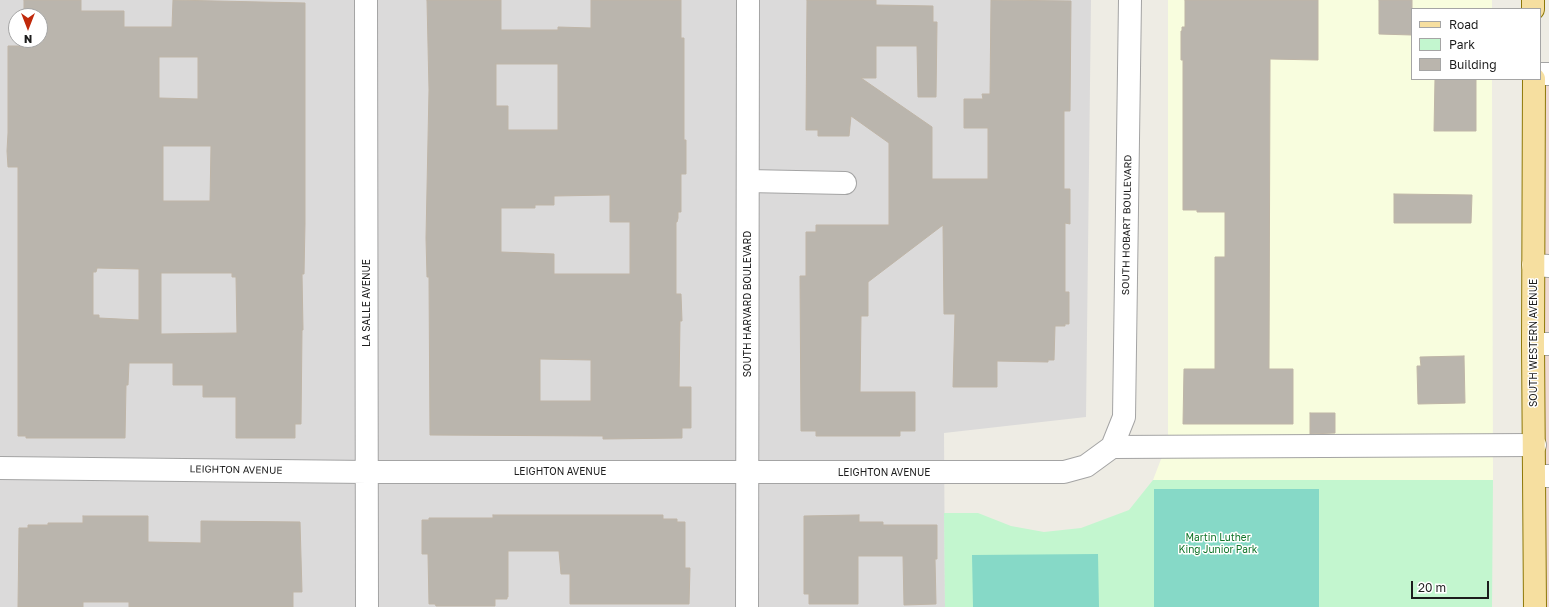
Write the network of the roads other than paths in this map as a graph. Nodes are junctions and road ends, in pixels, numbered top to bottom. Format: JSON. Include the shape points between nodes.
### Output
{"nodes":[{"id":1,"x":366,"y":0,"type":"edge"},
{"id":2,"x":748,"y":0,"type":"edge"},
{"id":3,"x":1130,"y":0,"type":"edge"},
{"id":4,"x":1534,"y":80,"type":"edge"},
{"id":5,"x":748,"y":181,"type":"junction"},
{"id":6,"x":845,"y":183,"type":"dead end"},
{"id":7,"x":1541,"y":266,"type":"edge"},
{"id":8,"x":1541,"y":344,"type":"edge"},
{"id":9,"x":1535,"y":445,"type":"junction"},
{"id":10,"x":1112,"y":447,"type":"junction"},
{"id":11,"x":0,"y":468,"type":"edge"},
{"id":12,"x":367,"y":472,"type":"junction"},
{"id":13,"x":747,"y":472,"type":"junction"},
{"id":14,"x":1542,"y":476,"type":"edge"},
{"id":15,"x":367,"y":607,"type":"edge"},
{"id":16,"x":747,"y":607,"type":"edge"},
{"id":17,"x":1535,"y":607,"type":"edge"}],
"edges":[{"from":1,"to":12,"type":"street","name":"LA SALLE AVENUE"},
{"from":2,"to":5,"type":"street","name":"SOUTH HARVARD BOULEVARD"},
{"from":3,"to":10,"type":"street","name":"SOUTH HOBART BOULEVARD","via":[[1124,417]]},
{"from":4,"to":7,"type":"main road","name":"SOUTH WESTERN AVENUE"},
{"from":5,"to":6,"type":"street"},
{"from":5,"to":13,"type":"street","name":"SOUTH HARVARD BOULEVARD"},
{"from":7,"to":8,"type":"main road","name":"SOUTH WESTERN AVENUE"},
{"from":8,"to":9,"type":"main road","name":"SOUTH WESTERN AVENUE"},
{"from":9,"to":10,"type":"street"},
{"from":9,"to":14,"type":"main road","name":"SOUTH WESTERN AVENUE"},
{"from":10,"to":13,"type":"street","name":"LEIGHTON AVENUE","via":[[1086,466],[1064,472]]},
{"from":11,"to":12,"type":"street","name":"LEIGHTON AVENUE"},
{"from":12,"to":13,"type":"street","name":"LEIGHTON AVENUE"},
{"from":12,"to":15,"type":"street","name":"LA SALLE AVENUE"},
{"from":13,"to":16,"type":"street","name":"SOUTH HARVARD BOULEVARD"},
{"from":14,"to":17,"type":"main road","name":"SOUTH WESTERN AVENUE"}]}
